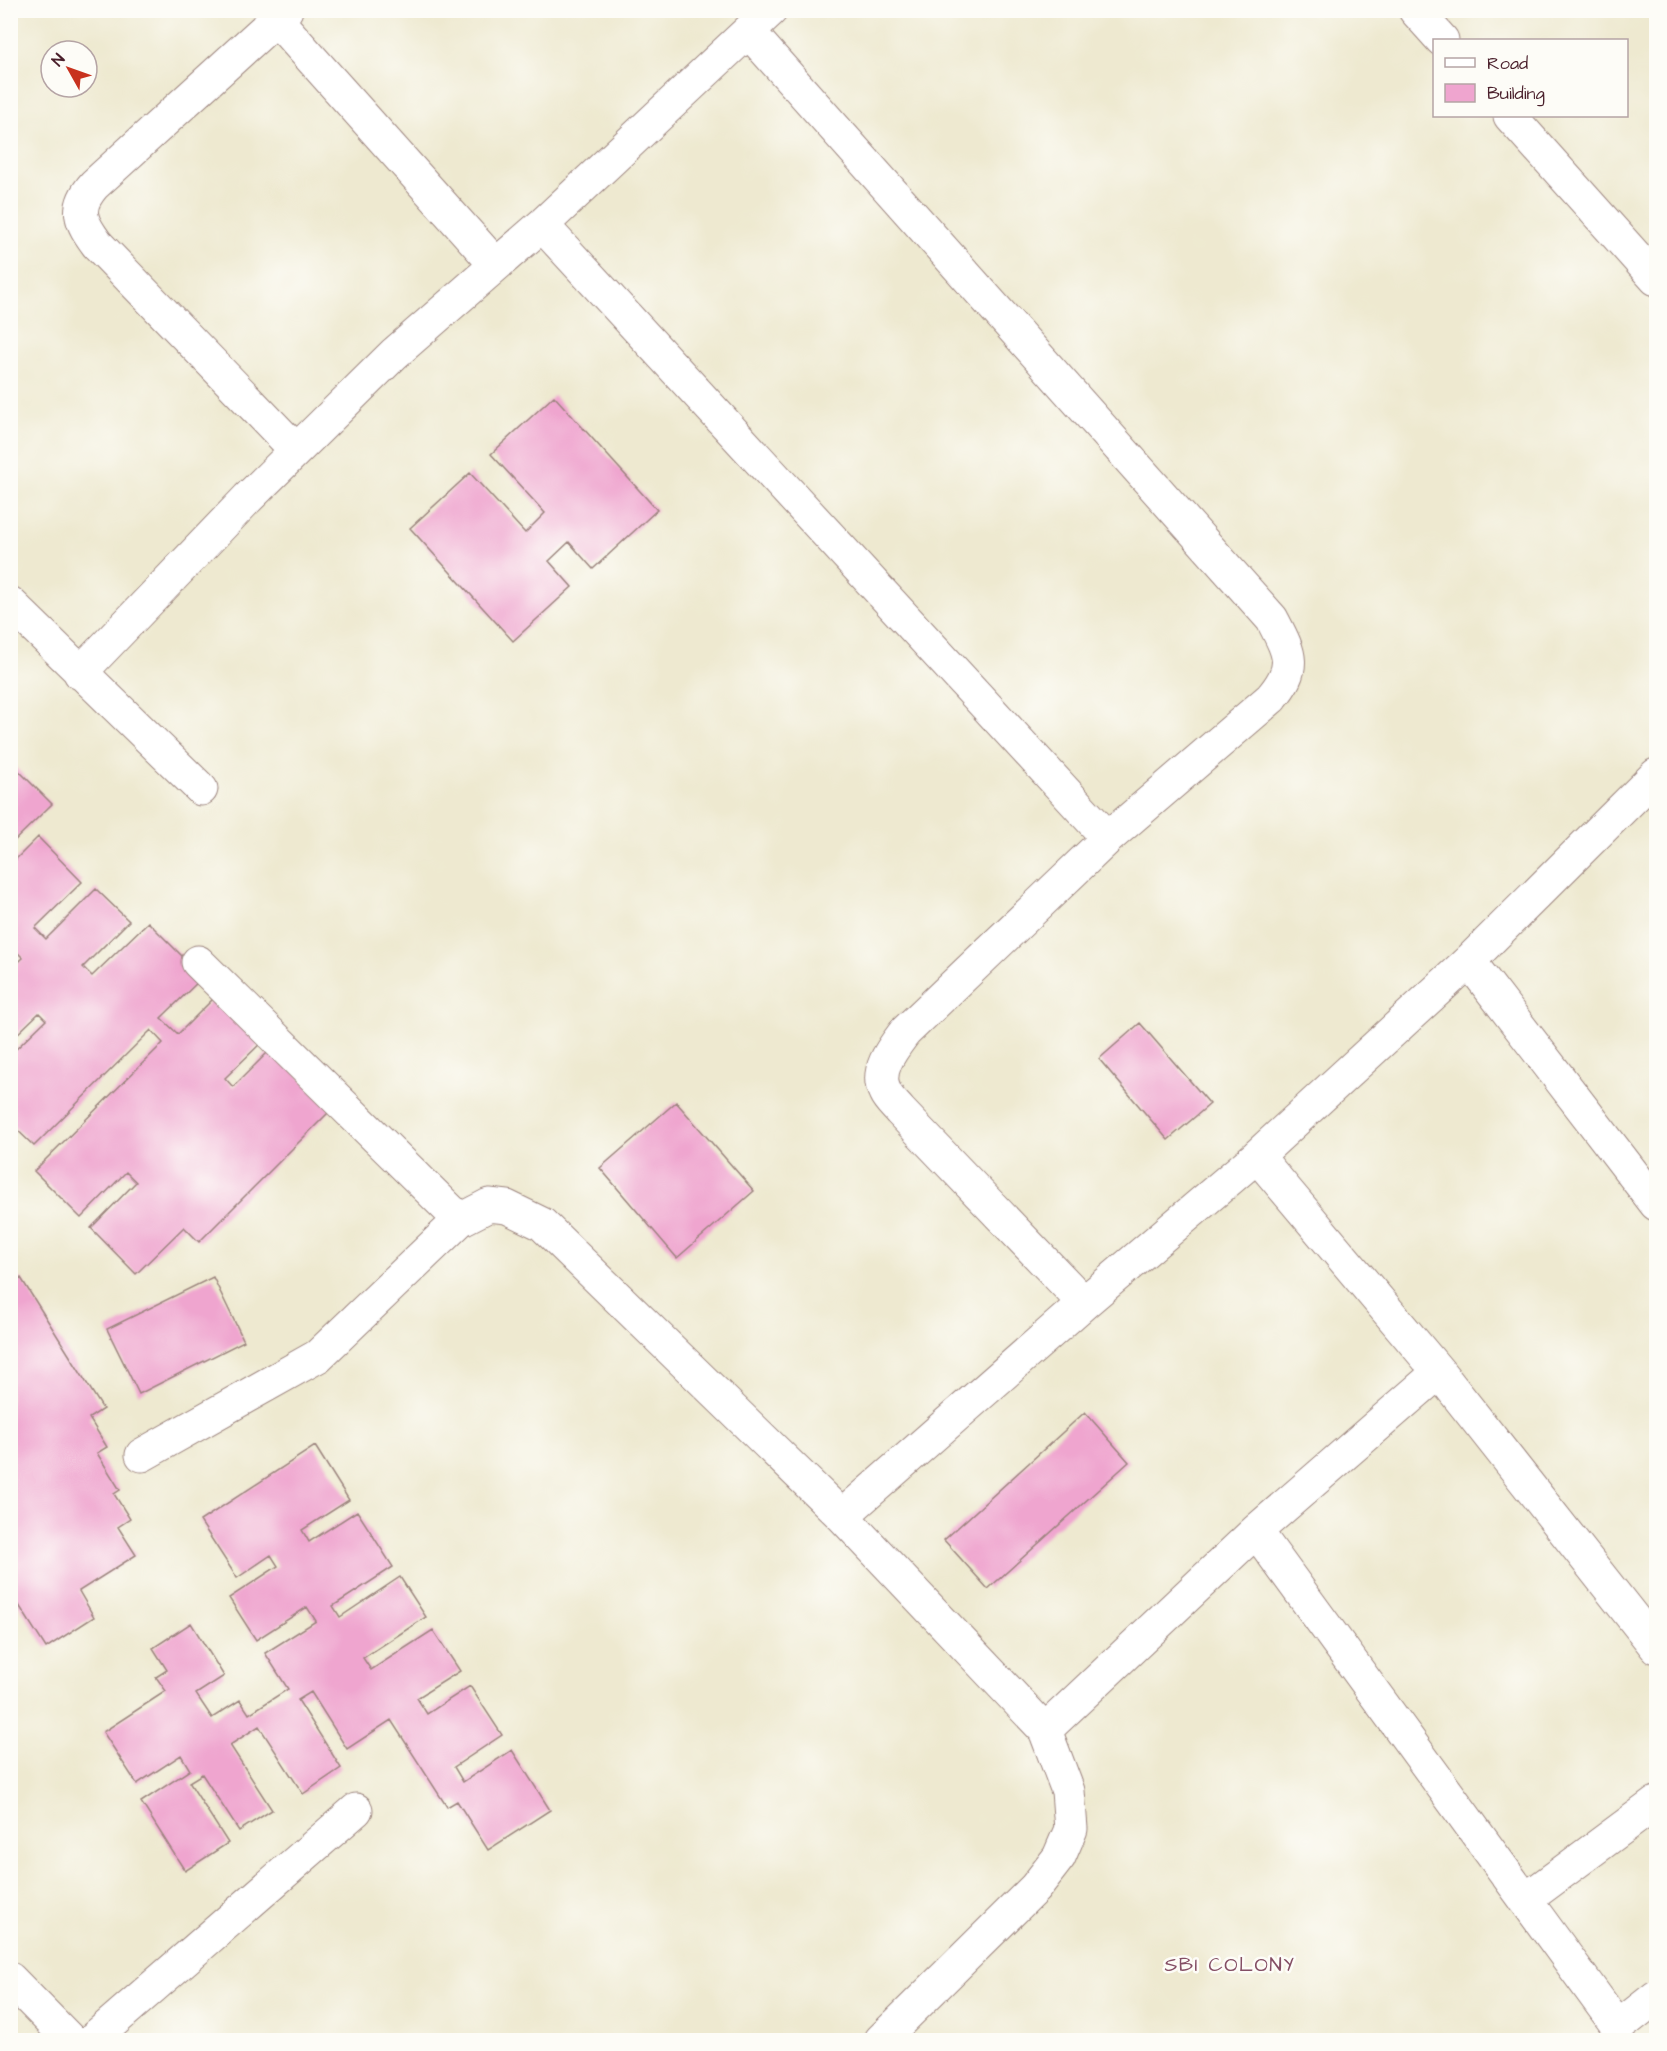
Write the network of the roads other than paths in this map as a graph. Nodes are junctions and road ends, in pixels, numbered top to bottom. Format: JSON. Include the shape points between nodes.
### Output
{"nodes":[{"id":1,"x":1415,"y":10,"type":"edge"},
{"id":2,"x":281,"y":15,"type":"edge"},
{"id":3,"x":760,"y":21,"type":"edge"},
{"id":4,"x":1441,"y":39,"type":"edge"},
{"id":5,"x":1511,"y":117,"type":"edge"},
{"id":6,"x":542,"y":225,"type":"junction"},
{"id":7,"x":496,"y":265,"type":"junction"},
{"id":8,"x":1656,"y":279,"type":"edge"},
{"id":9,"x":297,"y":450,"type":"junction"},
{"id":10,"x":10,"y":603,"type":"edge"},
{"id":11,"x":80,"y":673,"type":"junction"},
{"id":12,"x":1656,"y":775,"type":"edge"},
{"id":13,"x":201,"y":789,"type":"dead end"},
{"id":14,"x":1108,"y":838,"type":"junction"},
{"id":15,"x":1469,"y":961,"type":"junction"},
{"id":16,"x":198,"y":963,"type":"dead end"},
{"id":17,"x":1257,"y":1156,"type":"junction"},
{"id":18,"x":1653,"y":1194,"type":"edge"},
{"id":19,"x":460,"y":1220,"type":"junction"},
{"id":20,"x":1084,"y":1303,"type":"junction"},
{"id":21,"x":1439,"y":1372,"type":"junction"},
{"id":22,"x":142,"y":1455,"type":"dead end"},
{"id":23,"x":842,"y":1516,"type":"junction"},
{"id":24,"x":1256,"y":1531,"type":"junction"},
{"id":25,"x":1656,"y":1647,"type":"edge"},
{"id":26,"x":1045,"y":1730,"type":"junction"},
{"id":27,"x":1656,"y":1803,"type":"edge"},
{"id":28,"x":356,"y":1810,"type":"dead end"},
{"id":29,"x":1525,"y":1900,"type":"junction"},
{"id":30,"x":10,"y":1979,"type":"edge"},
{"id":31,"x":1656,"y":1997,"type":"edge"},
{"id":32,"x":1623,"y":2034,"type":"edge"},
{"id":33,"x":70,"y":2040,"type":"edge"},
{"id":34,"x":92,"y":2040,"type":"edge"},
{"id":35,"x":881,"y":2040,"type":"edge"}],
"edges":[{"from":1,"to":4,"type":"street"},
{"from":2,"to":7,"type":"street"},
{"from":2,"to":9,"type":"street","via":[[94,185],[83,198],[81,211],[84,228],[97,244]]},
{"from":3,"to":6,"type":"street"},
{"from":3,"to":14,"type":"street","via":[[1272,619],[1285,643],[1289,664],[1285,682],[1271,698]]},
{"from":5,"to":8,"type":"street"},
{"from":6,"to":7,"type":"street"},
{"from":6,"to":14,"type":"street"},
{"from":7,"to":9,"type":"street","via":[[394,354]]},
{"from":9,"to":11,"type":"street"},
{"from":10,"to":11,"type":"street"},
{"from":11,"to":13,"type":"street"},
{"from":12,"to":15,"type":"street"},
{"from":14,"to":20,"type":"street","via":[[905,1032],[887,1055],[883,1073],[884,1091],[900,1111]]},
{"from":15,"to":17,"type":"street"},
{"from":15,"to":18,"type":"street"},
{"from":16,"to":19,"type":"street"},
{"from":17,"to":20,"type":"street"},
{"from":17,"to":21,"type":"street"},
{"from":19,"to":22,"type":"street","via":[[318,1356]]},
{"from":19,"to":23,"type":"street","via":[[489,1205],[507,1207],[542,1224]]},
{"from":20,"to":23,"type":"street"},
{"from":21,"to":24,"type":"street"},
{"from":21,"to":25,"type":"street"},
{"from":23,"to":26,"type":"street"},
{"from":24,"to":26,"type":"street"},
{"from":24,"to":29,"type":"street"},
{"from":26,"to":35,"type":"street","via":[[1068,1791],[1071,1829],[1059,1857],[1035,1888]]},
{"from":27,"to":29,"type":"street"},
{"from":28,"to":34,"type":"street"},
{"from":29,"to":32,"type":"street"},
{"from":30,"to":33,"type":"street"},
{"from":31,"to":32,"type":"street"}]}
